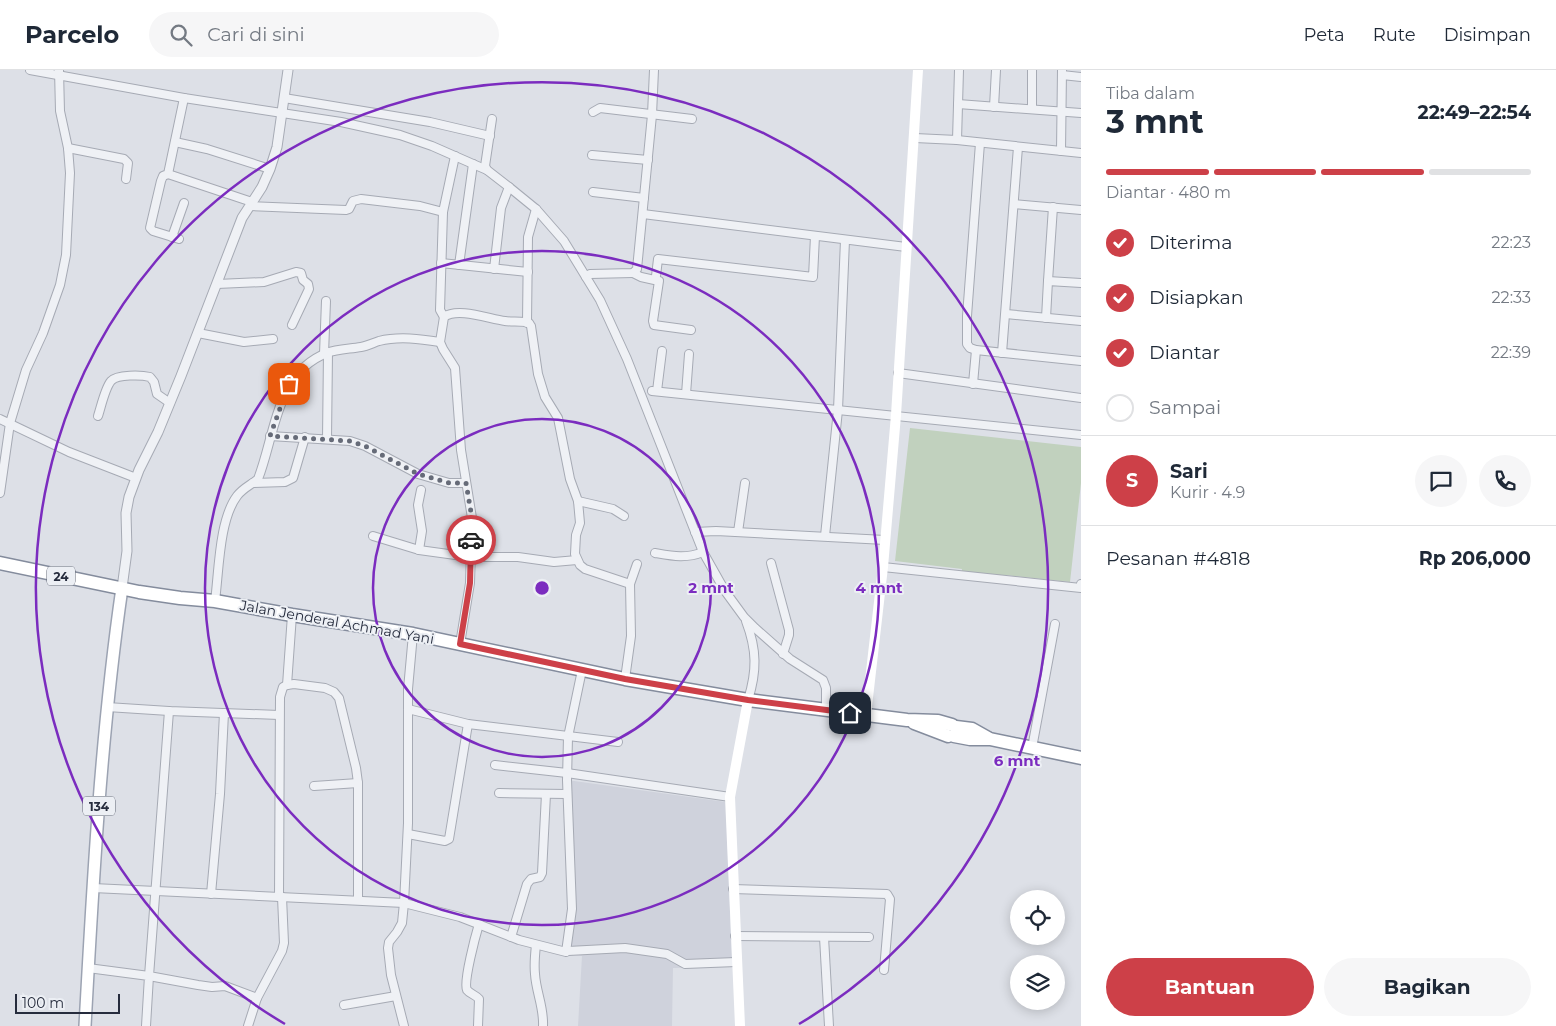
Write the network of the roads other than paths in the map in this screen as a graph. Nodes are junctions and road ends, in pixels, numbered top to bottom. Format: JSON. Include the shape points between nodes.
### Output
{"nodes":[{"id":1,"x":30,"y":70,"type":"edge"},
{"id":2,"x":288,"y":70,"type":"edge"},
{"id":3,"x":654,"y":70,"type":"edge"},
{"id":4,"x":918,"y":70,"type":"edge"},
{"id":5,"x":959,"y":70,"type":"edge"},
{"id":6,"x":996,"y":70,"type":"edge"},
{"id":7,"x":1032,"y":70,"type":"edge"},
{"id":8,"x":59,"y":73,"type":"edge"},
{"id":9,"x":1062,"y":73,"type":"edge"},
{"id":10,"x":1081,"y":77,"type":"edge"},
{"id":11,"x":184,"y":98,"type":"junction"},
{"id":12,"x":284,"y":98,"type":"junction"},
{"id":13,"x":958,"y":104,"type":"junction"},
{"id":14,"x":994,"y":107,"type":"junction"},
{"id":15,"x":1032,"y":109,"type":"junction"},
{"id":16,"x":282,"y":112,"type":"junction"},
{"id":17,"x":593,"y":112,"type":"dead end"},
{"id":18,"x":1061,"y":112,"type":"junction"},
{"id":19,"x":1081,"y":113,"type":"edge"},
{"id":20,"x":652,"y":115,"type":"junction"},
{"id":21,"x":492,"y":119,"type":"dead end"},
{"id":22,"x":692,"y":119,"type":"dead end"},
{"id":23,"x":490,"y":136,"type":"junction"},
{"id":24,"x":915,"y":138,"type":"junction"},
{"id":25,"x":957,"y":140,"type":"junction"},
{"id":26,"x":175,"y":142,"type":"junction"},
{"id":27,"x":980,"y":143,"type":"junction"},
{"id":28,"x":1018,"y":147,"type":"junction"},
{"id":29,"x":68,"y":148,"type":"junction"},
{"id":30,"x":1061,"y":151,"type":"junction"},
{"id":31,"x":1081,"y":153,"type":"edge"},
{"id":32,"x":592,"y":155,"type":"dead end"},
{"id":33,"x":455,"y":156,"type":"junction"},
{"id":34,"x":648,"y":160,"type":"junction"},
{"id":35,"x":473,"y":164,"type":"junction"},
{"id":36,"x":270,"y":170,"type":"junction"},
{"id":37,"x":487,"y":170,"type":"junction"},
{"id":38,"x":168,"y":174,"type":"junction"},
{"id":39,"x":126,"y":179,"type":"dead end"},
{"id":40,"x":509,"y":187,"type":"junction"},
{"id":41,"x":594,"y":192,"type":"dead end"},
{"id":42,"x":644,"y":198,"type":"junction"},
{"id":43,"x":184,"y":203,"type":"dead end"},
{"id":44,"x":251,"y":204,"type":"junction"},
{"id":45,"x":1014,"y":204,"type":"junction"},
{"id":46,"x":1053,"y":207,"type":"junction"},
{"id":47,"x":536,"y":209,"type":"junction"},
{"id":48,"x":1081,"y":210,"type":"edge"},
{"id":49,"x":443,"y":212,"type":"junction"},
{"id":50,"x":643,"y":214,"type":"junction"},
{"id":51,"x":815,"y":236,"type":"junction"},
{"id":52,"x":845,"y":240,"type":"junction"},
{"id":53,"x":906,"y":247,"type":"junction"},
{"id":54,"x":441,"y":263,"type":"junction"},
{"id":55,"x":459,"y":265,"type":"junction"},
{"id":56,"x":494,"y":269,"type":"junction"},
{"id":57,"x":528,"y":272,"type":"junction"},
{"id":58,"x":633,"y":273,"type":"junction"},
{"id":59,"x":656,"y":276,"type":"dead end"},
{"id":60,"x":586,"y":277,"type":"junction"},
{"id":61,"x":1048,"y":281,"type":"junction"},
{"id":62,"x":1081,"y":283,"type":"edge"},
{"id":63,"x":217,"y":284,"type":"junction"},
{"id":64,"x":326,"y":301,"type":"dead end"},
{"id":65,"x":1006,"y":314,"type":"junction"},
{"id":66,"x":444,"y":317,"type":"junction"},
{"id":67,"x":1046,"y":318,"type":"junction"},
{"id":68,"x":1081,"y":321,"type":"edge"},
{"id":69,"x":527,"y":323,"type":"junction"},
{"id":70,"x":292,"y":325,"type":"dead end"},
{"id":71,"x":691,"y":330,"type":"dead end"},
{"id":72,"x":198,"y":333,"type":"junction"},
{"id":73,"x":273,"y":339,"type":"dead end"},
{"id":74,"x":440,"y":342,"type":"junction"},
{"id":75,"x":976,"y":350,"type":"junction"},
{"id":76,"x":662,"y":351,"type":"dead end"},
{"id":77,"x":1002,"y":352,"type":"junction"},
{"id":78,"x":326,"y":353,"type":"junction"},
{"id":79,"x":689,"y":354,"type":"dead end"},
{"id":80,"x":1081,"y":361,"type":"edge"},
{"id":81,"x":898,"y":373,"type":"junction"},
{"id":82,"x":973,"y":384,"type":"junction"},
{"id":83,"x":686,"y":394,"type":"junction"},
{"id":84,"x":1081,"y":398,"type":"edge"},
{"id":85,"x":170,"y":403,"type":"junction"},
{"id":86,"x":838,"y":410,"type":"junction"},
{"id":87,"x":896,"y":414,"type":"junction"},
{"id":88,"x":98,"y":416,"type":"dead end"},
{"id":89,"x":0,"y":419,"type":"edge"},
{"id":90,"x":10,"y":423,"type":"junction"},
{"id":91,"x":1081,"y":434,"type":"edge"},
{"id":92,"x":270,"y":436,"type":"junction"},
{"id":93,"x":305,"y":438,"type":"junction"},
{"id":94,"x":327,"y":439,"type":"junction"},
{"id":95,"x":3,"y":455,"type":"edge"},
{"id":96,"x":136,"y":478,"type":"junction"},
{"id":97,"x":253,"y":483,"type":"junction"},
{"id":98,"x":466,"y":483,"type":"junction"},
{"id":99,"x":745,"y":483,"type":"dead end"},
{"id":100,"x":421,"y":490,"type":"dead end"},
{"id":101,"x":0,"y":493,"type":"edge"},
{"id":102,"x":578,"y":501,"type":"junction"},
{"id":103,"x":624,"y":516,"type":"dead end"},
{"id":104,"x":695,"y":532,"type":"junction"},
{"id":105,"x":738,"y":532,"type":"junction"},
{"id":106,"x":373,"y":536,"type":"dead end"},
{"id":107,"x":825,"y":536,"type":"junction"},
{"id":108,"x":885,"y":540,"type":"junction"},
{"id":109,"x":419,"y":550,"type":"junction"},
{"id":110,"x":703,"y":552,"type":"junction"},
{"id":111,"x":655,"y":553,"type":"dead end"},
{"id":112,"x":470,"y":557,"type":"junction"},
{"id":113,"x":577,"y":560,"type":"junction"},
{"id":114,"x":0,"y":563,"type":"edge"},
{"id":115,"x":771,"y":563,"type":"dead end"},
{"id":116,"x":637,"y":564,"type":"dead end"},
{"id":117,"x":883,"y":567,"type":"junction"},
{"id":118,"x":630,"y":584,"type":"junction"},
{"id":119,"x":1081,"y":584,"type":"edge"},
{"id":120,"x":122,"y":588,"type":"junction"},
{"id":121,"x":1081,"y":588,"type":"edge"},
{"id":122,"x":215,"y":601,"type":"junction"},
{"id":123,"x":292,"y":616,"type":"junction"},
{"id":124,"x":744,"y":617,"type":"junction"},
{"id":125,"x":1055,"y":624,"type":"dead end"},
{"id":126,"x":412,"y":634,"type":"junction"},
{"id":127,"x":460,"y":644,"type":"junction"},
{"id":128,"x":783,"y":654,"type":"junction"},
{"id":129,"x":582,"y":670,"type":"junction"},
{"id":130,"x":625,"y":679,"type":"junction"},
{"id":131,"x":287,"y":685,"type":"junction"},
{"id":132,"x":748,"y":700,"type":"junction"},
{"id":133,"x":107,"y":707,"type":"junction"},
{"id":134,"x":408,"y":709,"type":"junction"},
{"id":135,"x":826,"y":710,"type":"junction"},
{"id":136,"x":169,"y":711,"type":"junction"},
{"id":137,"x":224,"y":713,"type":"junction"},
{"id":138,"x":278,"y":715,"type":"junction"},
{"id":139,"x":866,"y":715,"type":"junction"},
{"id":140,"x":468,"y":724,"type":"junction"},
{"id":141,"x":568,"y":737,"type":"junction"},
{"id":142,"x":618,"y":742,"type":"dead end"},
{"id":143,"x":1032,"y":748,"type":"junction"},
{"id":144,"x":1081,"y":758,"type":"edge"},
{"id":145,"x":495,"y":765,"type":"dead end"},
{"id":146,"x":567,"y":773,"type":"junction"},
{"id":147,"x":358,"y":783,"type":"junction"},
{"id":148,"x":314,"y":786,"type":"dead end"},
{"id":149,"x":499,"y":793,"type":"dead end"},
{"id":150,"x":546,"y":794,"type":"junction"},
{"id":151,"x":567,"y":794,"type":"junction"},
{"id":152,"x":730,"y":797,"type":"junction"},
{"id":153,"x":408,"y":834,"type":"junction"},
{"id":154,"x":93,"y":888,"type":"junction"},
{"id":155,"x":733,"y":889,"type":"junction"},
{"id":156,"x":155,"y":891,"type":"junction"},
{"id":157,"x":211,"y":894,"type":"junction"},
{"id":158,"x":280,"y":897,"type":"junction"},
{"id":159,"x":358,"y":900,"type":"junction"},
{"id":160,"x":404,"y":903,"type":"junction"},
{"id":161,"x":479,"y":924,"type":"junction"},
{"id":162,"x":511,"y":936,"type":"junction"},
{"id":163,"x":735,"y":936,"type":"junction"},
{"id":164,"x":824,"y":937,"type":"junction"},
{"id":165,"x":869,"y":938,"type":"dead end"},
{"id":166,"x":536,"y":945,"type":"junction"},
{"id":167,"x":568,"y":951,"type":"junction"},
{"id":168,"x":736,"y":962,"type":"junction"},
{"id":169,"x":88,"y":968,"type":"junction"},
{"id":170,"x":884,"y":970,"type":"dead end"},
{"id":171,"x":149,"y":976,"type":"junction"},
{"id":172,"x":396,"y":996,"type":"junction"},
{"id":173,"x":257,"y":998,"type":"junction"},
{"id":174,"x":344,"y":1005,"type":"dead end"},
{"id":175,"x":85,"y":1026,"type":"edge"},
{"id":176,"x":146,"y":1026,"type":"edge"},
{"id":177,"x":248,"y":1026,"type":"edge"},
{"id":178,"x":404,"y":1026,"type":"edge"},
{"id":179,"x":478,"y":1026,"type":"edge"},
{"id":180,"x":543,"y":1026,"type":"edge"},
{"id":181,"x":740,"y":1026,"type":"edge"},
{"id":182,"x":829,"y":1026,"type":"edge"}],
"edges":[{"from":1,"to":8,"type":"street"},
{"from":2,"to":12,"type":"street"},
{"from":3,"to":20,"type":"street"},
{"from":4,"to":24,"type":"main road"},
{"from":5,"to":13,"type":"street"},
{"from":6,"to":14,"type":"street"},
{"from":7,"to":15,"type":"street"},
{"from":8,"to":11,"type":"street"},
{"from":8,"to":29,"type":"street","via":[[60,111]]},
{"from":9,"to":10,"type":"street"},
{"from":9,"to":18,"type":"street"},
{"from":11,"to":16,"type":"street"},
{"from":11,"to":26,"type":"street"},
{"from":12,"to":16,"type":"street"},
{"from":12,"to":23,"type":"street","via":[[430,122]]},
{"from":13,"to":14,"type":"street"},
{"from":13,"to":25,"type":"street"},
{"from":14,"to":15,"type":"street"},
{"from":15,"to":18,"type":"street"},
{"from":16,"to":33,"type":"street","via":[[400,135]]},
{"from":16,"to":36,"type":"street"},
{"from":17,"to":20,"type":"street","via":[[600,108]]},
{"from":18,"to":19,"type":"street"},
{"from":18,"to":30,"type":"street"},
{"from":20,"to":22,"type":"street"},
{"from":20,"to":34,"type":"street"},
{"from":21,"to":23,"type":"street"},
{"from":23,"to":37,"type":"street"},
{"from":24,"to":25,"type":"street"},
{"from":24,"to":53,"type":"main road"},
{"from":25,"to":27,"type":"street"},
{"from":26,"to":36,"type":"street"},
{"from":26,"to":38,"type":"street"},
{"from":27,"to":28,"type":"street"},
{"from":27,"to":75,"type":"street","via":[[967,316],[967,344]]},
{"from":28,"to":30,"type":"street"},
{"from":28,"to":45,"type":"street"},
{"from":29,"to":39,"type":"street","via":[[124,159],[128,162]]},
{"from":29,"to":90,"type":"street","via":[[66,255],[60,285],[26,370]]},
{"from":30,"to":31,"type":"street"},
{"from":32,"to":34,"type":"street"},
{"from":33,"to":35,"type":"street"},
{"from":33,"to":49,"type":"street"},
{"from":34,"to":42,"type":"street"},
{"from":35,"to":37,"type":"street"},
{"from":35,"to":55,"type":"street"},
{"from":36,"to":44,"type":"street"},
{"from":37,"to":40,"type":"street"},
{"from":38,"to":43,"type":"street","via":[[162,176],[150,228],[176,238]]},
{"from":38,"to":44,"type":"street"},
{"from":40,"to":47,"type":"street"},
{"from":40,"to":56,"type":"street","via":[[501,208]]},
{"from":41,"to":42,"type":"street"},
{"from":42,"to":50,"type":"street"},
{"from":44,"to":49,"type":"street","via":[[346,210],[353,201],[360,199]]},
{"from":44,"to":63,"type":"street","via":[[242,218]]},
{"from":45,"to":46,"type":"street"},
{"from":45,"to":65,"type":"street"},
{"from":46,"to":48,"type":"street"},
{"from":46,"to":61,"type":"street"},
{"from":47,"to":57,"type":"street","via":[[528,237]]},
{"from":47,"to":60,"type":"street","via":[[564,241]]},
{"from":49,"to":54,"type":"street"},
{"from":50,"to":51,"type":"street"},
{"from":50,"to":58,"type":"street","via":[[639,263]]},
{"from":51,"to":52,"type":"street"},
{"from":51,"to":59,"type":"street","via":[[813,278],[658,258]]},
{"from":52,"to":53,"type":"street"},
{"from":52,"to":86,"type":"street"},
{"from":53,"to":81,"type":"main road"},
{"from":54,"to":55,"type":"street"},
{"from":54,"to":66,"type":"street","via":[[440,310]]},
{"from":55,"to":56,"type":"street"},
{"from":56,"to":57,"type":"street"},
{"from":57,"to":69,"type":"street"},
{"from":58,"to":60,"type":"street","via":[[590,274]]},
{"from":58,"to":71,"type":"street","via":[[659,281],[654,325]]},
{"from":60,"to":104,"type":"street","via":[[627,359]]},
{"from":61,"to":62,"type":"street"},
{"from":61,"to":67,"type":"street"},
{"from":63,"to":70,"type":"street","via":[[264,282],[301,273],[309,289]]},
{"from":63,"to":72,"type":"street"},
{"from":64,"to":78,"type":"street"},
{"from":65,"to":67,"type":"street"},
{"from":65,"to":77,"type":"street"},
{"from":66,"to":69,"type":"street","via":[[458,313]]},
{"from":66,"to":74,"type":"street"},
{"from":67,"to":68,"type":"street"},
{"from":69,"to":102,"type":"street","via":[[531,326],[545,397],[558,418],[570,479]]},
{"from":72,"to":73,"type":"street","via":[[244,342]]},
{"from":72,"to":85,"type":"street"},
{"from":74,"to":78,"type":"street","via":[[396,339]]},
{"from":74,"to":98,"type":"street","via":[[456,368]]},
{"from":75,"to":77,"type":"street"},
{"from":75,"to":82,"type":"street"},
{"from":76,"to":83,"type":"street","via":[[655,391]]},
{"from":77,"to":80,"type":"street"},
{"from":78,"to":92,"type":"street","via":[[308,364],[289,384]]},
{"from":78,"to":94,"type":"street"},
{"from":79,"to":83,"type":"street"},
{"from":81,"to":82,"type":"street"},
{"from":81,"to":87,"type":"main road"},
{"from":82,"to":84,"type":"street"},
{"from":83,"to":86,"type":"street"},
{"from":85,"to":88,"type":"street","via":[[157,394],[150,377],[115,378],[110,382]]},
{"from":85,"to":96,"type":"street"},
{"from":86,"to":87,"type":"street"},
{"from":86,"to":107,"type":"street"},
{"from":87,"to":91,"type":"street"},
{"from":87,"to":108,"type":"main road"},
{"from":89,"to":90,"type":"street"},
{"from":90,"to":95,"type":"street"},
{"from":90,"to":96,"type":"street","via":[[70,452]]},
{"from":92,"to":93,"type":"street"},
{"from":92,"to":97,"type":"street","via":[[262,469]]},
{"from":93,"to":94,"type":"street"},
{"from":93,"to":97,"type":"street","via":[[293,478],[285,482]]},
{"from":94,"to":98,"type":"street","via":[[365,446],[435,480]]},
{"from":95,"to":101,"type":"street"},
{"from":96,"to":120,"type":"street","via":[[126,513],[127,552]]},
{"from":97,"to":122,"type":"street","via":[[244,488],[230,506],[224,525]]},
{"from":98,"to":112,"type":"street","via":[[472,518]]},
{"from":99,"to":105,"type":"street"},
{"from":100,"to":109,"type":"street"},
{"from":102,"to":103,"type":"street","via":[[613,509]]},
{"from":102,"to":113,"type":"street"},
{"from":104,"to":105,"type":"street"},
{"from":104,"to":110,"type":"street"},
{"from":105,"to":107,"type":"street"},
{"from":106,"to":109,"type":"street"},
{"from":107,"to":108,"type":"street"},
{"from":108,"to":117,"type":"main road"},
{"from":109,"to":112,"type":"street"},
{"from":110,"to":111,"type":"street","via":[[691,557]]},
{"from":110,"to":124,"type":"street"},
{"from":112,"to":113,"type":"street","via":[[554,562]]},
{"from":112,"to":127,"type":"street","via":[[470,583]]},
{"from":113,"to":118,"type":"street","via":[[585,569]]},
{"from":114,"to":120,"type":"highway","number":"24"},
{"from":115,"to":128,"type":"street","via":[[789,630]]},
{"from":116,"to":118,"type":"street"},
{"from":117,"to":121,"type":"street"},
{"from":117,"to":139,"type":"main road"},
{"from":118,"to":130,"type":"street","via":[[631,636]]},
{"from":119,"to":121,"type":"street"},
{"from":120,"to":122,"type":"highway","name":"Jalan Jenderal Achmad Yani","number":"24"},
{"from":120,"to":133,"type":"main road","number":"134"},
{"from":122,"to":123,"type":"highway","name":"Jalan Jenderal Achmad Yani","number":"24"},
{"from":123,"to":126,"type":"highway","name":"Jalan Jenderal Achmad Yani","number":"24"},
{"from":123,"to":131,"type":"street"},
{"from":124,"to":128,"type":"street"},
{"from":124,"to":132,"type":"street","via":[[755,660]]},
{"from":125,"to":143,"type":"street"},
{"from":126,"to":127,"type":"highway","name":"Jalan Jenderal Achmad Yani","number":"24"},
{"from":126,"to":134,"type":"street"},
{"from":127,"to":129,"type":"highway","name":"Jalan Jenderal Achmad Yani","number":"24"},
{"from":128,"to":135,"type":"street","via":[[825,682]]},
{"from":129,"to":130,"type":"highway","name":"Jalan Jenderal Achmad Yani","number":"24"},
{"from":129,"to":141,"type":"street"},
{"from":130,"to":132,"type":"highway","name":"Jalan Jenderal Achmad Yani","number":"24"},
{"from":131,"to":138,"type":"street","via":[[281,690]]},
{"from":131,"to":147,"type":"street","via":[[325,688],[337,695]]},
{"from":132,"to":135,"type":"highway","name":"Jalan Jenderal Achmad Yani","number":"24"},
{"from":132,"to":152,"type":"main road"},
{"from":133,"to":136,"type":"street"},
{"from":133,"to":154,"type":"main road","number":"134"},
{"from":134,"to":140,"type":"street"},
{"from":134,"to":153,"type":"street"},
{"from":135,"to":139,"type":"highway","name":"Jalan Jenderal Achmad Yani","number":"24"},
{"from":136,"to":137,"type":"street"},
{"from":136,"to":156,"type":"street"},
{"from":137,"to":138,"type":"street"},
{"from":137,"to":157,"type":"street"},
{"from":138,"to":158,"type":"street"},
{"from":139,"to":143,"type":"highway","name":"Jalan Jenderal Achmad Yani","number":"24","via":[[908,720],[952,731],[972,729],[990,738]]},
{"from":140,"to":141,"type":"street"},
{"from":140,"to":153,"type":"street","via":[[449,839],[445,842]]},
{"from":141,"to":142,"type":"street"},
{"from":141,"to":146,"type":"street"},
{"from":143,"to":144,"type":"highway","name":"Jalan Jenderal Achmad Yani","number":"24"},
{"from":145,"to":146,"type":"street"},
{"from":146,"to":151,"type":"street"},
{"from":146,"to":152,"type":"street"},
{"from":147,"to":148,"type":"street"},
{"from":147,"to":159,"type":"street"},
{"from":149,"to":150,"type":"street"},
{"from":150,"to":151,"type":"street"},
{"from":150,"to":162,"type":"street","via":[[542,873],[527,884]]},
{"from":151,"to":167,"type":"street","via":[[572,909]]},
{"from":152,"to":155,"type":"main road"},
{"from":153,"to":160,"type":"street"},
{"from":154,"to":156,"type":"street"},
{"from":154,"to":169,"type":"main road","number":"134"},
{"from":155,"to":163,"type":"main road"},
{"from":155,"to":170,"type":"street","via":[[887,894],[890,899]]},
{"from":156,"to":157,"type":"street"},
{"from":156,"to":171,"type":"street"},
{"from":157,"to":158,"type":"street"},
{"from":158,"to":159,"type":"street"},
{"from":158,"to":173,"type":"street","via":[[284,943]]},
{"from":159,"to":160,"type":"street"},
{"from":160,"to":161,"type":"street"},
{"from":160,"to":172,"type":"street","via":[[402,922],[388,948]]},
{"from":161,"to":162,"type":"street"},
{"from":161,"to":179,"type":"street","via":[[466,984],[468,991],[479,999]]},
{"from":162,"to":166,"type":"street"},
{"from":163,"to":164,"type":"street"},
{"from":163,"to":168,"type":"main road"},
{"from":164,"to":165,"type":"street"},
{"from":164,"to":182,"type":"street"},
{"from":166,"to":167,"type":"street"},
{"from":166,"to":180,"type":"street","via":[[534,974],[544,1014]]},
{"from":167,"to":168,"type":"street","via":[[625,948],[667,954],[685,964]]},
{"from":168,"to":181,"type":"main road"},
{"from":169,"to":171,"type":"street"},
{"from":169,"to":175,"type":"main road","number":"134"},
{"from":171,"to":173,"type":"street","via":[[198,986],[225,986]]},
{"from":171,"to":176,"type":"street"},
{"from":172,"to":174,"type":"street"},
{"from":172,"to":178,"type":"street"},
{"from":173,"to":177,"type":"street"}]}
